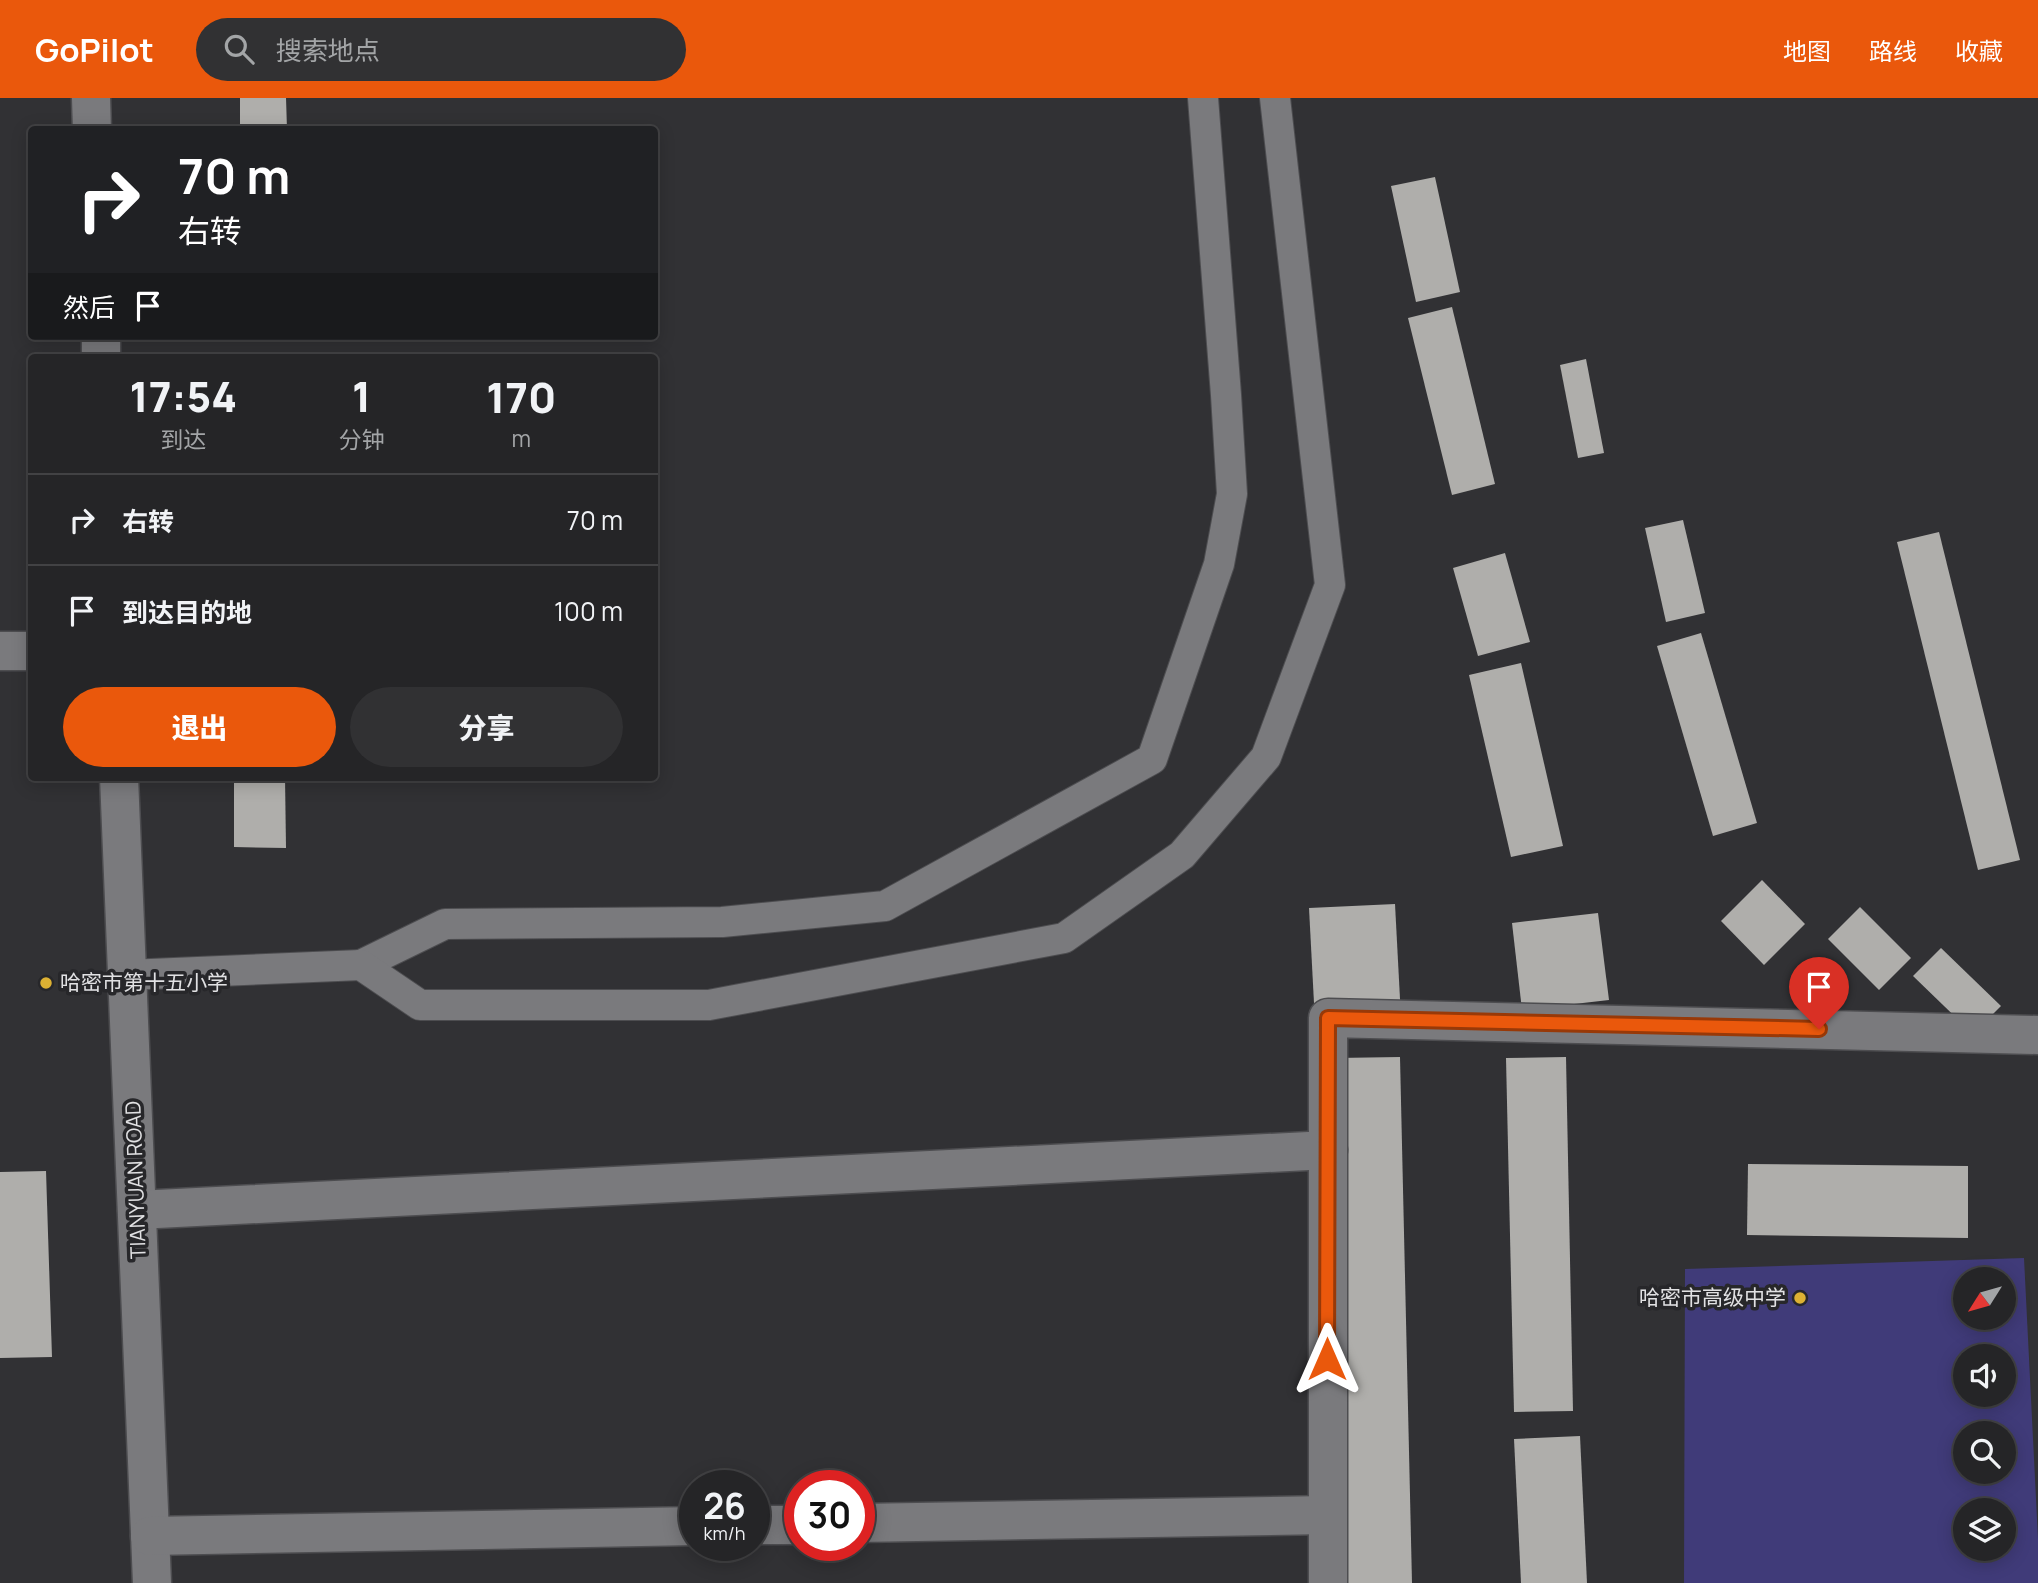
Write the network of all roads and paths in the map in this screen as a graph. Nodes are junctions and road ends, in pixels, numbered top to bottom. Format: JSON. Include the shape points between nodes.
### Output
{"nodes":[{"id":1,"x":91,"y":98,"type":"edge"},
{"id":2,"x":1203,"y":98,"type":"edge"},
{"id":3,"x":1275,"y":98,"type":"edge"},
{"id":4,"x":92,"y":126,"type":"edge"},
{"id":5,"x":0,"y":650,"type":"edge"},
{"id":6,"x":28,"y":650,"type":"edge"},
{"id":7,"x":119,"y":781,"type":"edge"},
{"id":8,"x":361,"y":965,"type":"junction"},
{"id":9,"x":127,"y":975,"type":"junction"},
{"id":10,"x":2038,"y":1035,"type":"edge"},
{"id":11,"x":1328,"y":1150,"type":"junction"},
{"id":12,"x":137,"y":1210,"type":"junction"},
{"id":13,"x":1327,"y":1515,"type":"junction"},
{"id":14,"x":875,"y":1524,"type":"edge"},
{"id":15,"x":679,"y":1526,"type":"edge"},
{"id":16,"x":150,"y":1536,"type":"junction"},
{"id":17,"x":152,"y":1583,"type":"edge"},
{"id":18,"x":1328,"y":1583,"type":"edge"}],
"edges":[{"from":1,"to":4,"type":"street"},
{"from":2,"to":8,"type":"street","via":[[1232,494],[1219,564],[1152,759],[885,906],[722,922],[445,924]]},
{"from":3,"to":8,"type":"street","via":[[1330,585],[1266,757],[1182,855],[1064,938],[709,1005],[420,1005]]},
{"from":5,"to":6,"type":"street"},
{"from":7,"to":9,"type":"street","name":"TIANYUAN ROAD"},
{"from":8,"to":9,"type":"street"},
{"from":9,"to":12,"type":"street","name":"TIANYUAN ROAD"},
{"from":10,"to":11,"type":"street","via":[[1328,1018]]},
{"from":11,"to":12,"type":"street"},
{"from":11,"to":13,"type":"street"},
{"from":12,"to":16,"type":"street","name":"TIANYUAN ROAD"},
{"from":13,"to":14,"type":"street"},
{"from":13,"to":18,"type":"street"},
{"from":15,"to":16,"type":"street"},
{"from":16,"to":17,"type":"street","name":"TIANYUAN ROAD"}]}
